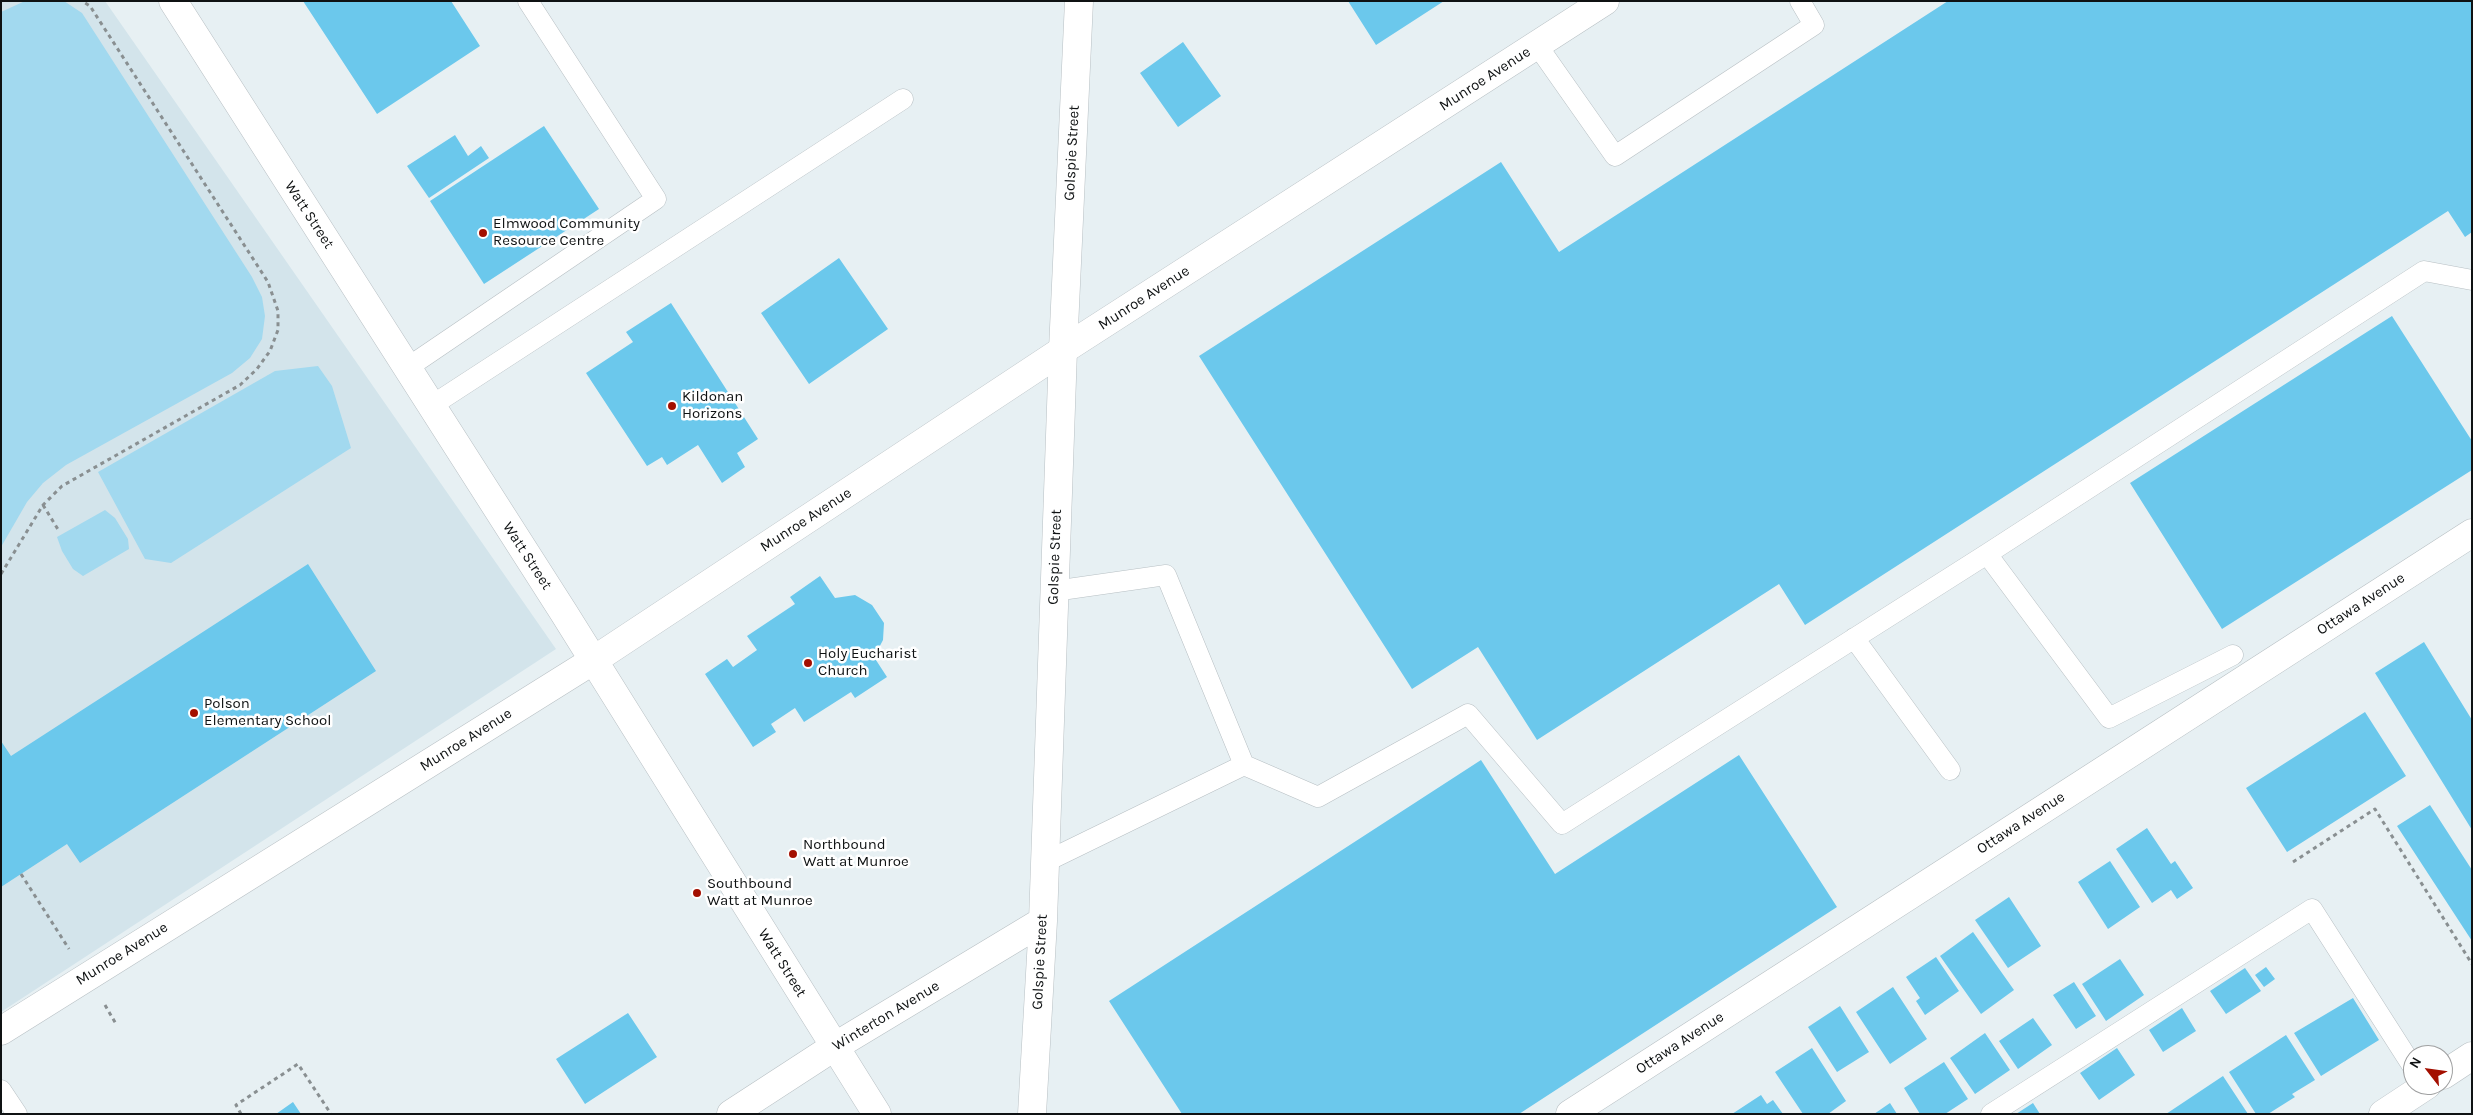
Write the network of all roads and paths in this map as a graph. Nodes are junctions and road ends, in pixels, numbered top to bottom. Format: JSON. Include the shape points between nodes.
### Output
{"nodes":[{"id":1,"x":82,"y":1,"type":"edge"},
{"id":2,"x":173,"y":1,"type":"edge"},
{"id":3,"x":528,"y":1,"type":"edge"},
{"id":4,"x":1079,"y":1,"type":"edge"},
{"id":5,"x":1605,"y":1,"type":"edge"},
{"id":6,"x":1800,"y":1,"type":"edge"},
{"id":7,"x":1537,"y":45,"type":"junction"},
{"id":8,"x":903,"y":99,"type":"dead end"},
{"id":9,"x":2472,"y":280,"type":"edge"},
{"id":10,"x":1063,"y":350,"type":"junction"},
{"id":11,"x":407,"y":368,"type":"junction"},
{"id":12,"x":431,"y":406,"type":"junction"},
{"id":13,"x":43,"y":505,"type":"junction"},
{"id":14,"x":59,"y":531,"type":"dead end"},
{"id":15,"x":2472,"y":533,"type":"edge"},
{"id":16,"x":1987,"y":554,"type":"junction"},
{"id":17,"x":1,"y":574,"type":"edge"},
{"id":18,"x":1054,"y":590,"type":"junction"},
{"id":19,"x":1854,"y":638,"type":"junction"},
{"id":20,"x":2234,"y":655,"type":"dead end"},
{"id":21,"x":594,"y":660,"type":"junction"},
{"id":22,"x":1244,"y":765,"type":"junction"},
{"id":23,"x":1950,"y":770,"type":"dead end"},
{"id":24,"x":1045,"y":862,"type":"junction"},
{"id":25,"x":2293,"y":862,"type":"dead end"},
{"id":26,"x":1042,"y":921,"type":"junction"},
{"id":27,"x":2472,"y":964,"type":"edge"},
{"id":28,"x":1,"y":1031,"type":"edge"},
{"id":29,"x":2403,"y":1045,"type":"edge"},
{"id":30,"x":834,"y":1047,"type":"junction"},
{"id":31,"x":2472,"y":1056,"type":"edge"},
{"id":32,"x":2453,"y":1066,"type":"edge"},
{"id":33,"x":1,"y":1090,"type":"edge"},
{"id":34,"x":2408,"y":1095,"type":"edge"},
{"id":35,"x":17,"y":1114,"type":"edge"},
{"id":36,"x":241,"y":1114,"type":"edge"},
{"id":37,"x":331,"y":1114,"type":"edge"},
{"id":38,"x":731,"y":1114,"type":"edge"},
{"id":39,"x":877,"y":1114,"type":"edge"},
{"id":40,"x":1032,"y":1114,"type":"edge"},
{"id":41,"x":1570,"y":1114,"type":"edge"},
{"id":42,"x":1992,"y":1114,"type":"edge"},
{"id":43,"x":2383,"y":1114,"type":"edge"}],
"edges":[{"from":1,"to":13,"type":"path","via":[[90,6],[268,282],[278,311],[278,330],[270,351],[240,384],[62,486]]},
{"from":2,"to":11,"type":"street","name":"Watt Street"},
{"from":3,"to":11,"type":"lane","via":[[656,199]]},
{"from":4,"to":10,"type":"street","name":"Golspie Street"},
{"from":5,"to":7,"type":"street","name":"Munroe Avenue"},
{"from":6,"to":7,"type":"lane","via":[[1814,25],[1615,156]]},
{"from":7,"to":10,"type":"street","name":"Munroe Avenue"},
{"from":8,"to":12,"type":"lane"},
{"from":9,"to":16,"type":"lane","via":[[2424,271]]},
{"from":10,"to":18,"type":"street","name":"Golspie Street"},
{"from":10,"to":21,"type":"street","name":"Munroe Avenue"},
{"from":11,"to":12,"type":"street","name":"Watt Street"},
{"from":12,"to":21,"type":"street","name":"Watt Street"},
{"from":13,"to":14,"type":"path"},
{"from":13,"to":17,"type":"path"},
{"from":15,"to":41,"type":"street","name":"Ottawa Avenue"},
{"from":16,"to":19,"type":"lane"},
{"from":16,"to":20,"type":"lane","via":[[2110,718]]},
{"from":18,"to":22,"type":"lane","via":[[1166,574]]},
{"from":18,"to":24,"type":"street","name":"Golspie Street"},
{"from":19,"to":22,"type":"lane","via":[[1562,824],[1468,714],[1318,797]]},
{"from":19,"to":23,"type":"lane"},
{"from":21,"to":28,"type":"street","name":"Munroe Avenue"},
{"from":21,"to":30,"type":"street","name":"Watt Street"},
{"from":22,"to":24,"type":"lane"},
{"from":24,"to":26,"type":"street","name":"Golspie Street"},
{"from":25,"to":27,"type":"path","via":[[2375,809]]},
{"from":26,"to":30,"type":"street","name":"Winterton Avenue"},
{"from":26,"to":40,"type":"street","name":"Golspie Street"},
{"from":29,"to":42,"type":"lane","via":[[2312,909]]},
{"from":30,"to":38,"type":"street","name":"Winterton Avenue"},
{"from":30,"to":39,"type":"street","name":"Watt Street"},
{"from":31,"to":32,"type":"street"},
{"from":33,"to":35,"type":"lane"},
{"from":34,"to":43,"type":"street"},
{"from":36,"to":37,"type":"path","via":[[236,1106],[298,1064]]}]}
